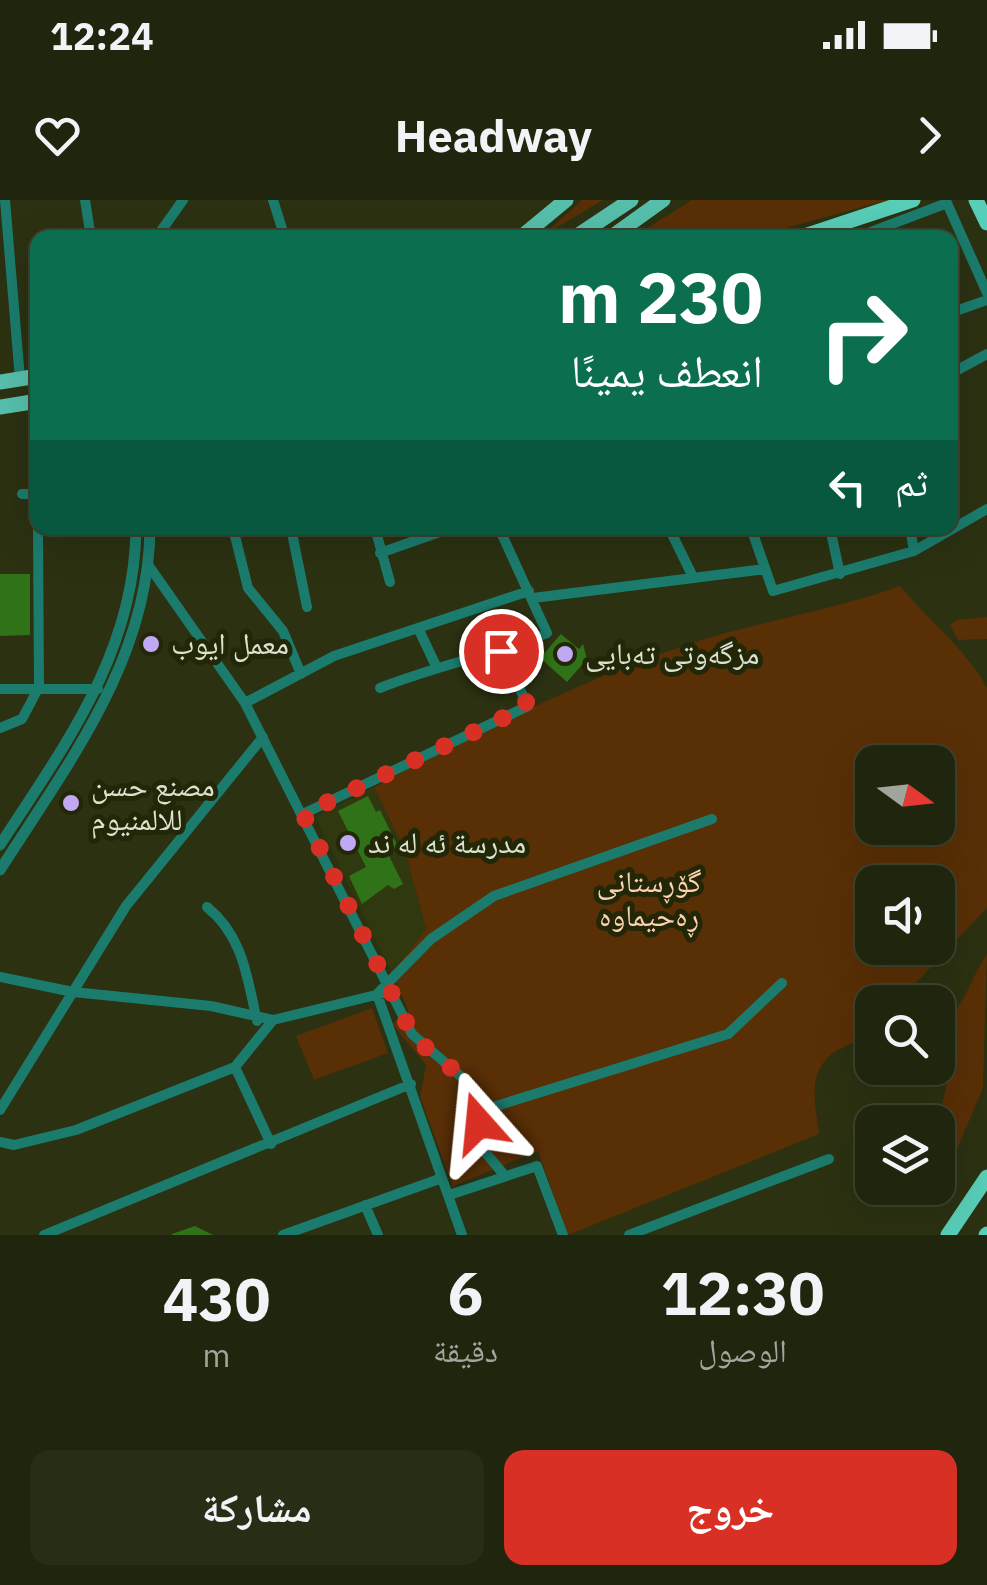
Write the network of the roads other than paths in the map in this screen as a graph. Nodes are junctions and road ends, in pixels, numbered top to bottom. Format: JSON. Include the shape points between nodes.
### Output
{"nodes":[{"id":1,"x":5,"y":200,"type":"edge"},
{"id":2,"x":86,"y":200,"type":"edge"},
{"id":3,"x":183,"y":200,"type":"edge"},
{"id":4,"x":273,"y":200,"type":"edge"},
{"id":5,"x":566,"y":200,"type":"edge"},
{"id":6,"x":631,"y":200,"type":"edge"},
{"id":7,"x":663,"y":200,"type":"edge"},
{"id":8,"x":913,"y":200,"type":"edge"},
{"id":9,"x":976,"y":200,"type":"edge"},
{"id":10,"x":987,"y":223,"type":"edge"},
{"id":11,"x":90,"y":230,"type":"edge"},
{"id":12,"x":162,"y":230,"type":"edge"},
{"id":13,"x":283,"y":230,"type":"edge"},
{"id":14,"x":530,"y":230,"type":"edge"},
{"id":15,"x":586,"y":230,"type":"edge"},
{"id":16,"x":620,"y":230,"type":"edge"},
{"id":17,"x":822,"y":230,"type":"edge"},
{"id":18,"x":876,"y":230,"type":"edge"},
{"id":19,"x":987,"y":293,"type":"edge"},
{"id":20,"x":987,"y":300,"type":"edge"},
{"id":21,"x":958,"y":310,"type":"edge"},
{"id":22,"x":987,"y":354,"type":"edge"},
{"id":23,"x":958,"y":370,"type":"edge"},
{"id":24,"x":30,"y":377,"type":"edge"},
{"id":25,"x":20,"y":379,"type":"junction"},
{"id":26,"x":0,"y":382,"type":"edge"},
{"id":27,"x":30,"y":402,"type":"edge"},
{"id":28,"x":0,"y":407,"type":"edge"},
{"id":29,"x":22,"y":494,"type":"dead end"},
{"id":30,"x":30,"y":494,"type":"edge"},
{"id":31,"x":987,"y":509,"type":"edge"},
{"id":32,"x":958,"y":526,"type":"edge"},
{"id":33,"x":38,"y":535,"type":"edge"},
{"id":34,"x":136,"y":535,"type":"edge"},
{"id":35,"x":150,"y":535,"type":"edge"},
{"id":36,"x":235,"y":535,"type":"edge"},
{"id":37,"x":293,"y":535,"type":"edge"},
{"id":38,"x":376,"y":535,"type":"edge"},
{"id":39,"x":431,"y":535,"type":"edge"},
{"id":40,"x":502,"y":535,"type":"edge"},
{"id":41,"x":673,"y":535,"type":"edge"},
{"id":42,"x":753,"y":535,"type":"edge"},
{"id":43,"x":832,"y":535,"type":"edge"},
{"id":44,"x":911,"y":535,"type":"edge"},
{"id":45,"x":942,"y":535,"type":"edge"},
{"id":46,"x":914,"y":551,"type":"junction"},
{"id":47,"x":380,"y":553,"type":"junction"},
{"id":48,"x":149,"y":566,"type":"junction"},
{"id":49,"x":765,"y":569,"type":"junction"},
{"id":50,"x":840,"y":574,"type":"junction"},
{"id":51,"x":692,"y":576,"type":"junction"},
{"id":52,"x":390,"y":582,"type":"dead end"},
{"id":53,"x":531,"y":594,"type":"junction"},
{"id":54,"x":308,"y":607,"type":"dead end"},
{"id":55,"x":418,"y":628,"type":"junction"},
{"id":56,"x":501,"y":651,"type":"junction"},
{"id":57,"x":436,"y":666,"type":"junction"},
{"id":58,"x":301,"y":674,"type":"junction"},
{"id":59,"x":39,"y":688,"type":"junction"},
{"id":60,"x":380,"y":688,"type":"dead end"},
{"id":61,"x":0,"y":689,"type":"edge"},
{"id":62,"x":98,"y":689,"type":"junction"},
{"id":63,"x":245,"y":703,"type":"junction"},
{"id":64,"x":0,"y":728,"type":"edge"},
{"id":65,"x":263,"y":737,"type":"junction"},
{"id":66,"x":52,"y":776,"type":"junction"},
{"id":67,"x":303,"y":814,"type":"junction"},
{"id":68,"x":712,"y":820,"type":"dead end"},
{"id":69,"x":0,"y":845,"type":"edge"},
{"id":70,"x":0,"y":870,"type":"edge"},
{"id":71,"x":207,"y":907,"type":"dead end"},
{"id":72,"x":0,"y":976,"type":"edge"},
{"id":73,"x":782,"y":983,"type":"dead end"},
{"id":74,"x":384,"y":990,"type":"junction"},
{"id":75,"x":73,"y":992,"type":"junction"},
{"id":76,"x":256,"y":1015,"type":"junction"},
{"id":77,"x":273,"y":1020,"type":"junction"},
{"id":78,"x":260,"y":1032,"type":"junction"},
{"id":79,"x":235,"y":1067,"type":"junction"},
{"id":80,"x":412,"y":1084,"type":"junction"},
{"id":81,"x":0,"y":1110,"type":"edge"},
{"id":82,"x":480,"y":1111,"type":"junction"},
{"id":83,"x":0,"y":1142,"type":"edge"},
{"id":84,"x":271,"y":1144,"type":"junction"},
{"id":85,"x":828,"y":1159,"type":"dead end"},
{"id":86,"x":505,"y":1176,"type":"junction"},
{"id":87,"x":987,"y":1177,"type":"edge"},
{"id":88,"x":442,"y":1178,"type":"junction"},
{"id":89,"x":449,"y":1195,"type":"junction"},
{"id":90,"x":364,"y":1205,"type":"junction"},
{"id":91,"x":44,"y":1235,"type":"edge"},
{"id":92,"x":282,"y":1235,"type":"edge"},
{"id":93,"x":378,"y":1235,"type":"edge"},
{"id":94,"x":462,"y":1235,"type":"edge"},
{"id":95,"x":564,"y":1235,"type":"edge"},
{"id":96,"x":629,"y":1235,"type":"edge"},
{"id":97,"x":948,"y":1235,"type":"edge"}],
"edges":[{"from":1,"to":25,"type":"street"},
{"from":2,"to":11,"type":"street"},
{"from":3,"to":12,"type":"street"},
{"from":4,"to":13,"type":"street"},
{"from":5,"to":14,"type":"main road"},
{"from":6,"to":15,"type":"main road"},
{"from":7,"to":16,"type":"main road"},
{"from":8,"to":17,"type":"highway"},
{"from":9,"to":10,"type":"highway"},
{"from":18,"to":19,"type":"street","via":[[948,203]]},
{"from":20,"to":21,"type":"street"},
{"from":22,"to":23,"type":"street"},
{"from":24,"to":25,"type":"main road"},
{"from":25,"to":26,"type":"main road"},
{"from":27,"to":28,"type":"main road"},
{"from":29,"to":30,"type":"street"},
{"from":31,"to":32,"type":"street"},
{"from":33,"to":59,"type":"street"},
{"from":34,"to":62,"type":"street","via":[[132,584]]},
{"from":35,"to":48,"type":"street"},
{"from":36,"to":58,"type":"street","via":[[248,588],[283,631]]},
{"from":37,"to":54,"type":"street"},
{"from":38,"to":47,"type":"street"},
{"from":39,"to":47,"type":"street"},
{"from":40,"to":53,"type":"street"},
{"from":41,"to":51,"type":"street"},
{"from":42,"to":49,"type":"street"},
{"from":43,"to":50,"type":"street"},
{"from":44,"to":46,"type":"street"},
{"from":45,"to":46,"type":"street"},
{"from":46,"to":50,"type":"street"},
{"from":47,"to":52,"type":"street"},
{"from":48,"to":63,"type":"street"},
{"from":48,"to":66,"type":"street","via":[[120,673]]},
{"from":49,"to":50,"type":"street","via":[[773,591]]},
{"from":49,"to":51,"type":"street"},
{"from":51,"to":53,"type":"street"},
{"from":53,"to":55,"type":"street"},
{"from":53,"to":56,"type":"street","via":[[546,633]]},
{"from":55,"to":57,"type":"street"},
{"from":55,"to":58,"type":"street"},
{"from":56,"to":57,"type":"street"},
{"from":56,"to":67,"type":"street","via":[[528,706]]},
{"from":57,"to":60,"type":"street"},
{"from":58,"to":63,"type":"street"},
{"from":59,"to":61,"type":"street"},
{"from":59,"to":62,"type":"street"},
{"from":59,"to":64,"type":"street","via":[[22,719]]},
{"from":62,"to":66,"type":"street"},
{"from":63,"to":65,"type":"street"},
{"from":65,"to":67,"type":"street"},
{"from":65,"to":75,"type":"street","via":[[126,906]]},
{"from":66,"to":69,"type":"street"},
{"from":66,"to":70,"type":"street"},
{"from":67,"to":74,"type":"street"},
{"from":68,"to":74,"type":"street","via":[[494,896],[431,939]]},
{"from":71,"to":76,"type":"street","via":[[232,932]]},
{"from":72,"to":75,"type":"street"},
{"from":73,"to":82,"type":"street","via":[[728,1034]]},
{"from":74,"to":77,"type":"street"},
{"from":74,"to":80,"type":"street"},
{"from":74,"to":82,"type":"street","via":[[423,1046],[468,1080]]},
{"from":75,"to":76,"type":"street"},
{"from":75,"to":81,"type":"street"},
{"from":76,"to":77,"type":"street"},
{"from":76,"to":78,"type":"street"},
{"from":77,"to":78,"type":"street"},
{"from":78,"to":79,"type":"street"},
{"from":79,"to":83,"type":"street","via":[[76,1130],[14,1146]]},
{"from":79,"to":84,"type":"street"},
{"from":80,"to":84,"type":"street"},
{"from":80,"to":88,"type":"street"},
{"from":82,"to":86,"type":"street","via":[[480,1146]]},
{"from":84,"to":91,"type":"street"},
{"from":85,"to":96,"type":"street"},
{"from":86,"to":89,"type":"street"},
{"from":86,"to":95,"type":"street","via":[[537,1166]]},
{"from":87,"to":97,"type":"highway"},
{"from":88,"to":89,"type":"street"},
{"from":88,"to":90,"type":"street"},
{"from":89,"to":94,"type":"street"},
{"from":90,"to":92,"type":"street"},
{"from":90,"to":93,"type":"street"}]}
